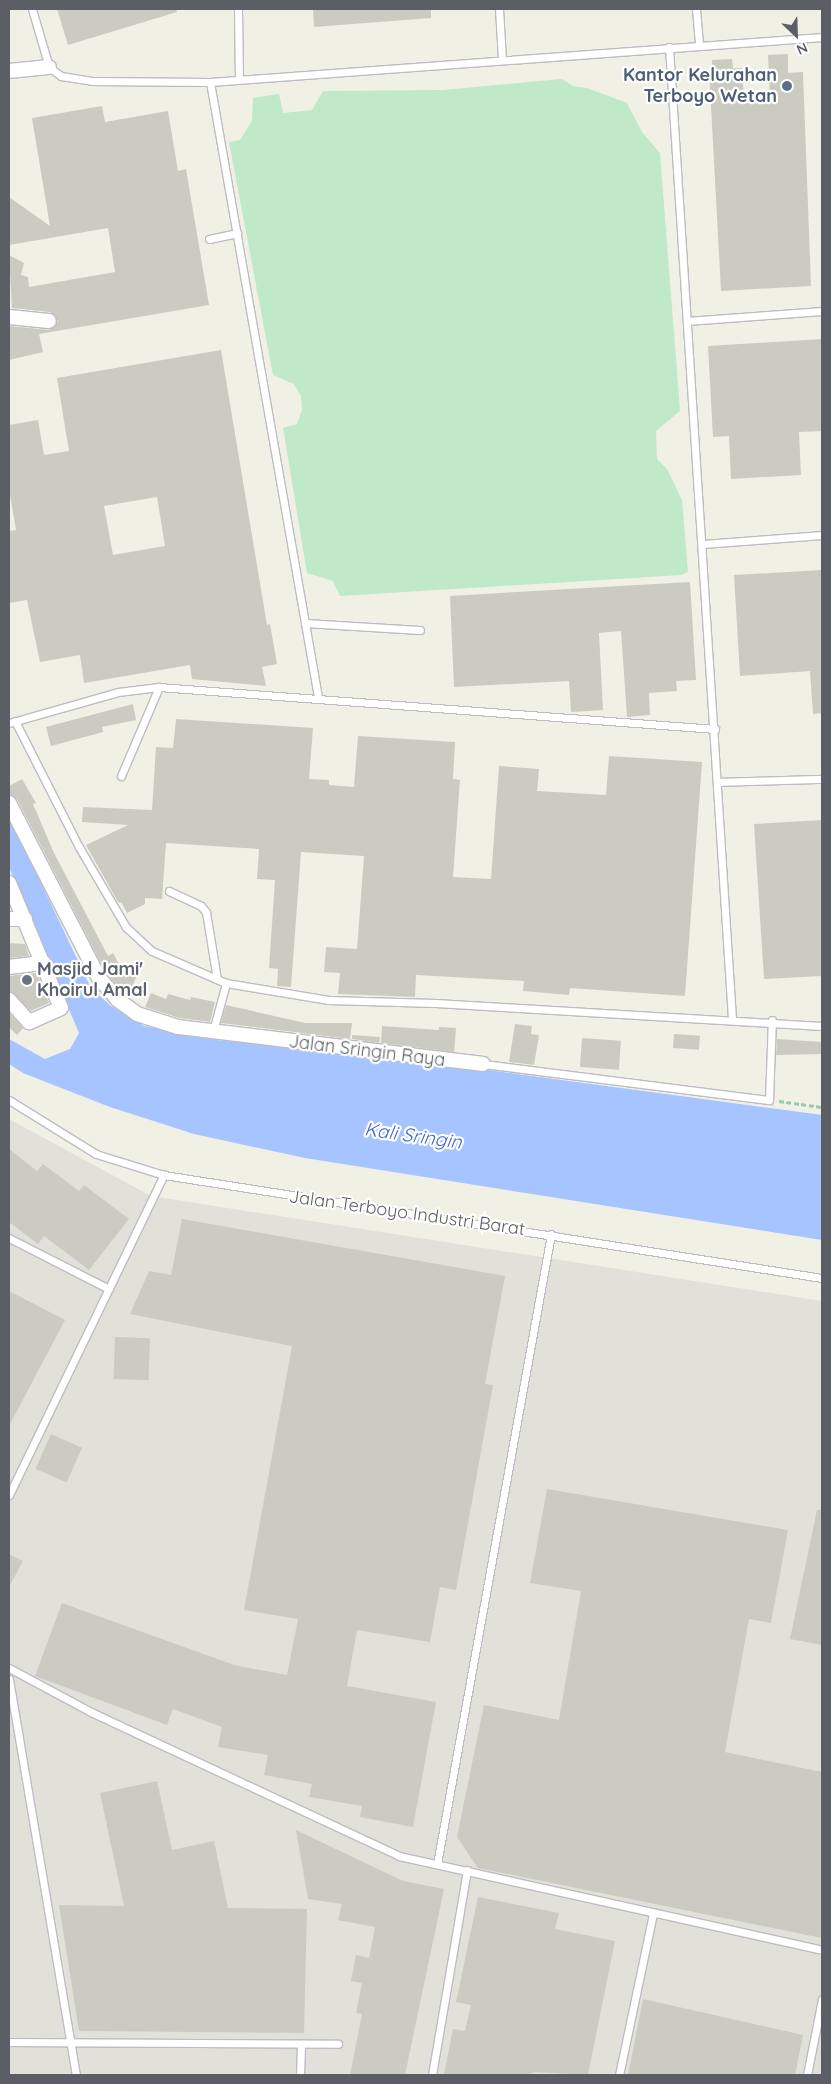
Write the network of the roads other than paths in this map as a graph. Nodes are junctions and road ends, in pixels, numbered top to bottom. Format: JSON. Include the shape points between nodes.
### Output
{"nodes":[{"id":1,"x":32,"y":9,"type":"edge"},
{"id":2,"x":238,"y":9,"type":"edge"},
{"id":3,"x":499,"y":9,"type":"edge"},
{"id":4,"x":696,"y":9,"type":"edge"},
{"id":5,"x":822,"y":37,"type":"edge"},
{"id":6,"x":699,"y":45,"type":"junction"},
{"id":7,"x":669,"y":47,"type":"junction"},
{"id":8,"x":502,"y":59,"type":"junction"},
{"id":9,"x":49,"y":67,"type":"junction"},
{"id":10,"x":9,"y":71,"type":"edge"},
{"id":11,"x":239,"y":79,"type":"junction"},
{"id":12,"x":210,"y":82,"type":"junction"},
{"id":13,"x":237,"y":233,"type":"junction"},
{"id":14,"x":209,"y":240,"type":"dead end"},
{"id":15,"x":822,"y":311,"type":"edge"},
{"id":16,"x":9,"y":317,"type":"edge"},
{"id":17,"x":49,"y":321,"type":"dead end"},
{"id":18,"x":687,"y":321,"type":"junction"},
{"id":19,"x":822,"y":535,"type":"edge"},
{"id":20,"x":703,"y":544,"type":"junction"},
{"id":21,"x":305,"y":623,"type":"junction"},
{"id":22,"x":420,"y":630,"type":"dead end"},
{"id":23,"x":159,"y":687,"type":"junction"},
{"id":24,"x":318,"y":698,"type":"junction"},
{"id":25,"x":12,"y":722,"type":"edge"},
{"id":26,"x":715,"y":729,"type":"junction"},
{"id":27,"x":121,"y":776,"type":"dead end"},
{"id":28,"x":822,"y":778,"type":"edge"},
{"id":29,"x":719,"y":782,"type":"junction"},
{"id":30,"x":9,"y":803,"type":"edge"},
{"id":31,"x":9,"y":883,"type":"edge"},
{"id":32,"x":169,"y":891,"type":"dead end"},
{"id":33,"x":9,"y":919,"type":"edge"},
{"id":34,"x":24,"y":919,"type":"junction"},
{"id":35,"x":44,"y":963,"type":"junction"},
{"id":36,"x":9,"y":967,"type":"edge"},
{"id":37,"x":217,"y":978,"type":"junction"},
{"id":38,"x":226,"y":983,"type":"junction"},
{"id":39,"x":9,"y":1000,"type":"edge"},
{"id":40,"x":732,"y":1019,"type":"junction"},
{"id":41,"x":772,"y":1020,"type":"junction"},
{"id":42,"x":822,"y":1026,"type":"edge"},
{"id":43,"x":214,"y":1031,"type":"junction"},
{"id":44,"x":483,"y":1064,"type":"joint"},
{"id":45,"x":9,"y":1100,"type":"edge"},
{"id":46,"x":164,"y":1175,"type":"junction"},
{"id":47,"x":551,"y":1234,"type":"junction"},
{"id":48,"x":9,"y":1238,"type":"edge"},
{"id":49,"x":822,"y":1278,"type":"edge"},
{"id":50,"x":109,"y":1289,"type":"junction"},
{"id":51,"x":9,"y":1495,"type":"edge"},
{"id":52,"x":9,"y":1668,"type":"edge"},
{"id":53,"x":9,"y":1679,"type":"edge"},
{"id":54,"x":437,"y":1864,"type":"junction"},
{"id":55,"x":467,"y":1870,"type":"junction"},
{"id":56,"x":653,"y":1914,"type":"junction"},
{"id":57,"x":822,"y":1950,"type":"edge"},
{"id":58,"x":822,"y":1998,"type":"edge"},
{"id":59,"x":70,"y":2040,"type":"junction"},
{"id":60,"x":9,"y":2042,"type":"edge"},
{"id":61,"x":301,"y":2044,"type":"junction"},
{"id":62,"x":338,"y":2044,"type":"dead end"},
{"id":63,"x":76,"y":2075,"type":"edge"},
{"id":64,"x":300,"y":2075,"type":"edge"},
{"id":65,"x":432,"y":2075,"type":"edge"},
{"id":66,"x":619,"y":2075,"type":"edge"},
{"id":67,"x":807,"y":2075,"type":"edge"}],
"edges":[{"from":1,"to":9,"type":"lane"},
{"from":2,"to":11,"type":"lane"},
{"from":3,"to":8,"type":"lane"},
{"from":4,"to":6,"type":"lane"},
{"from":5,"to":6,"type":"lane"},
{"from":6,"to":7,"type":"lane"},
{"from":7,"to":8,"type":"lane"},
{"from":7,"to":18,"type":"lane"},
{"from":8,"to":11,"type":"lane"},
{"from":9,"to":10,"type":"street"},
{"from":9,"to":12,"type":"lane","via":[[61,76],[92,81]]},
{"from":11,"to":12,"type":"lane"},
{"from":12,"to":13,"type":"lane"},
{"from":13,"to":14,"type":"lane"},
{"from":13,"to":21,"type":"lane"},
{"from":15,"to":18,"type":"lane"},
{"from":16,"to":17,"type":"street"},
{"from":18,"to":20,"type":"lane"},
{"from":19,"to":20,"type":"lane"},
{"from":20,"to":26,"type":"lane"},
{"from":21,"to":22,"type":"lane"},
{"from":21,"to":24,"type":"lane"},
{"from":23,"to":24,"type":"lane"},
{"from":23,"to":25,"type":"lane","via":[[118,692]]},
{"from":23,"to":27,"type":"lane"},
{"from":24,"to":26,"type":"lane"},
{"from":25,"to":37,"type":"lane","via":[[79,848],[126,927],[152,951]]},
{"from":26,"to":29,"type":"lane"},
{"from":28,"to":29,"type":"lane"},
{"from":29,"to":40,"type":"lane"},
{"from":30,"to":43,"type":"street","name":"Jalan Sringin Raya","via":[[104,986],[129,1009],[153,1022]]},
{"from":31,"to":34,"type":"street"},
{"from":32,"to":37,"type":"lane","via":[[201,906],[206,912]]},
{"from":33,"to":34,"type":"street"},
{"from":34,"to":35,"type":"street"},
{"from":35,"to":36,"type":"street"},
{"from":35,"to":39,"type":"street","via":[[61,1008],[29,1022]]},
{"from":37,"to":38,"type":"lane"},
{"from":38,"to":40,"type":"lane","via":[[329,1000]]},
{"from":38,"to":43,"type":"lane"},
{"from":40,"to":41,"type":"lane"},
{"from":41,"to":42,"type":"lane"},
{"from":41,"to":44,"type":"lane","name":"Jalan Sringin Raya","via":[[769,1100]]},
{"from":43,"to":44,"type":"street","name":"Jalan Sringin Raya"},
{"from":45,"to":46,"type":"lane","name":"Jalan Terboyo Industri Barat","via":[[96,1154]]},
{"from":46,"to":47,"type":"lane","name":"Jalan Terboyo Industri Barat"},
{"from":46,"to":50,"type":"lane"},
{"from":47,"to":49,"type":"lane","name":"Jalan Terboyo Industri Barat"},
{"from":47,"to":54,"type":"lane"},
{"from":48,"to":50,"type":"lane"},
{"from":50,"to":51,"type":"lane"},
{"from":52,"to":54,"type":"lane","via":[[93,1712],[399,1856]]},
{"from":53,"to":59,"type":"lane"},
{"from":54,"to":55,"type":"lane"},
{"from":55,"to":56,"type":"lane"},
{"from":55,"to":65,"type":"lane"},
{"from":56,"to":57,"type":"lane"},
{"from":56,"to":66,"type":"lane"},
{"from":58,"to":67,"type":"lane"},
{"from":59,"to":60,"type":"lane"},
{"from":59,"to":61,"type":"lane"},
{"from":59,"to":63,"type":"lane"},
{"from":61,"to":62,"type":"lane"},
{"from":61,"to":64,"type":"lane"}]}
